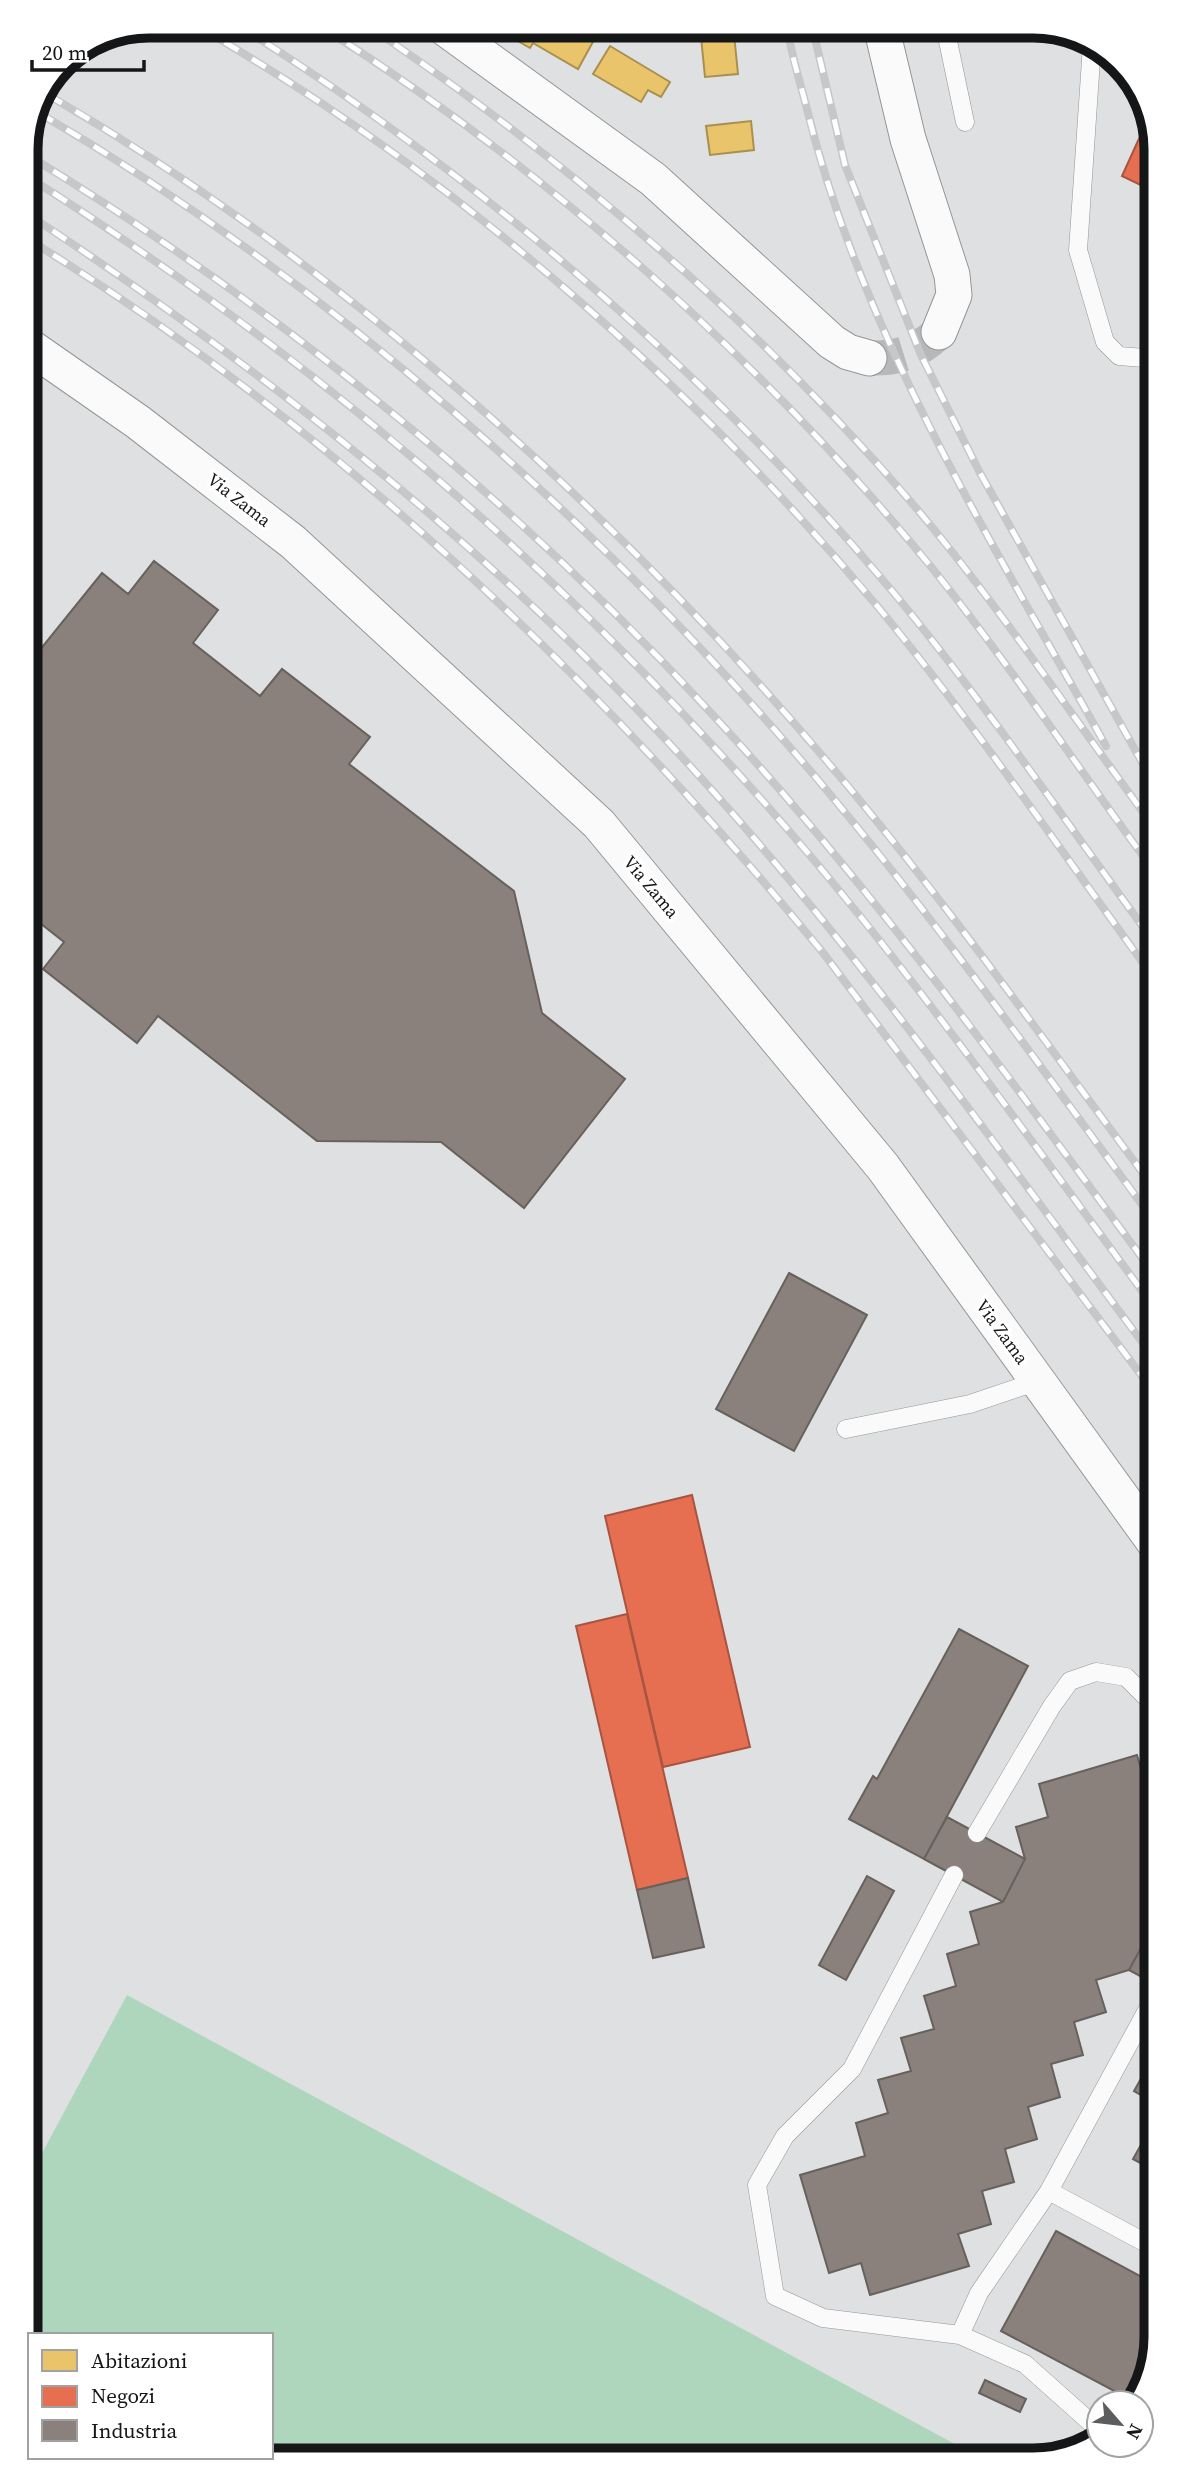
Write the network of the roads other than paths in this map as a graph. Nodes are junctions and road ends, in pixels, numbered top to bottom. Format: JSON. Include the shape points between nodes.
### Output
{"nodes":[{"id":1,"x":459,"y":38,"type":"edge"},
{"id":2,"x":884,"y":39,"type":"edge"},
{"id":3,"x":948,"y":39,"type":"edge"},
{"id":4,"x":1091,"y":55,"type":"edge"},
{"id":5,"x":965,"y":122,"type":"dead end"},
{"id":6,"x":939,"y":331,"type":"tunnel mouth"},
{"id":7,"x":39,"y":353,"type":"edge"},
{"id":8,"x":869,"y":358,"type":"tunnel mouth"},
{"id":9,"x":1144,"y":358,"type":"edge"},
{"id":10,"x":1038,"y":1381,"type":"junction"},
{"id":11,"x":846,"y":1429,"type":"dead end"},
{"id":12,"x":1144,"y":1528,"type":"edge"},
{"id":13,"x":1144,"y":1695,"type":"edge"},
{"id":14,"x":977,"y":1833,"type":"dead end"},
{"id":15,"x":954,"y":1875,"type":"dead end"},
{"id":16,"x":1144,"y":2017,"type":"edge"},
{"id":17,"x":1049,"y":2191,"type":"junction"},
{"id":18,"x":1144,"y":2242,"type":"edge"},
{"id":19,"x":960,"y":2335,"type":"junction"},
{"id":20,"x":1085,"y":2418,"type":"edge"}],
"edges":[{"from":1,"to":8,"type":"street","via":[[653,179],[832,342]]},
{"from":2,"to":6,"type":"street","via":[[908,139],[952,275],[954,295]]},
{"from":3,"to":5,"type":"lane"},
{"from":4,"to":9,"type":"lane","via":[[1079,250],[1105,342],[1119,356]]},
{"from":7,"to":10,"type":"street","name":"Via Zama","via":[[138,422],[293,542],[599,824],[883,1167]]},
{"from":10,"to":11,"type":"lane","via":[[970,1404]]},
{"from":10,"to":12,"type":"street","name":"Via Zama"},
{"from":13,"to":14,"type":"lane","via":[[1126,1677],[1096,1672],[1070,1681]]},
{"from":15,"to":19,"type":"lane","via":[[852,2069],[785,2136],[757,2185],[775,2296],[823,2318]]},
{"from":16,"to":17,"type":"lane"},
{"from":17,"to":18,"type":"lane"},
{"from":17,"to":19,"type":"lane","via":[[979,2293]]},
{"from":19,"to":20,"type":"lane","via":[[1025,2364]]}]}
